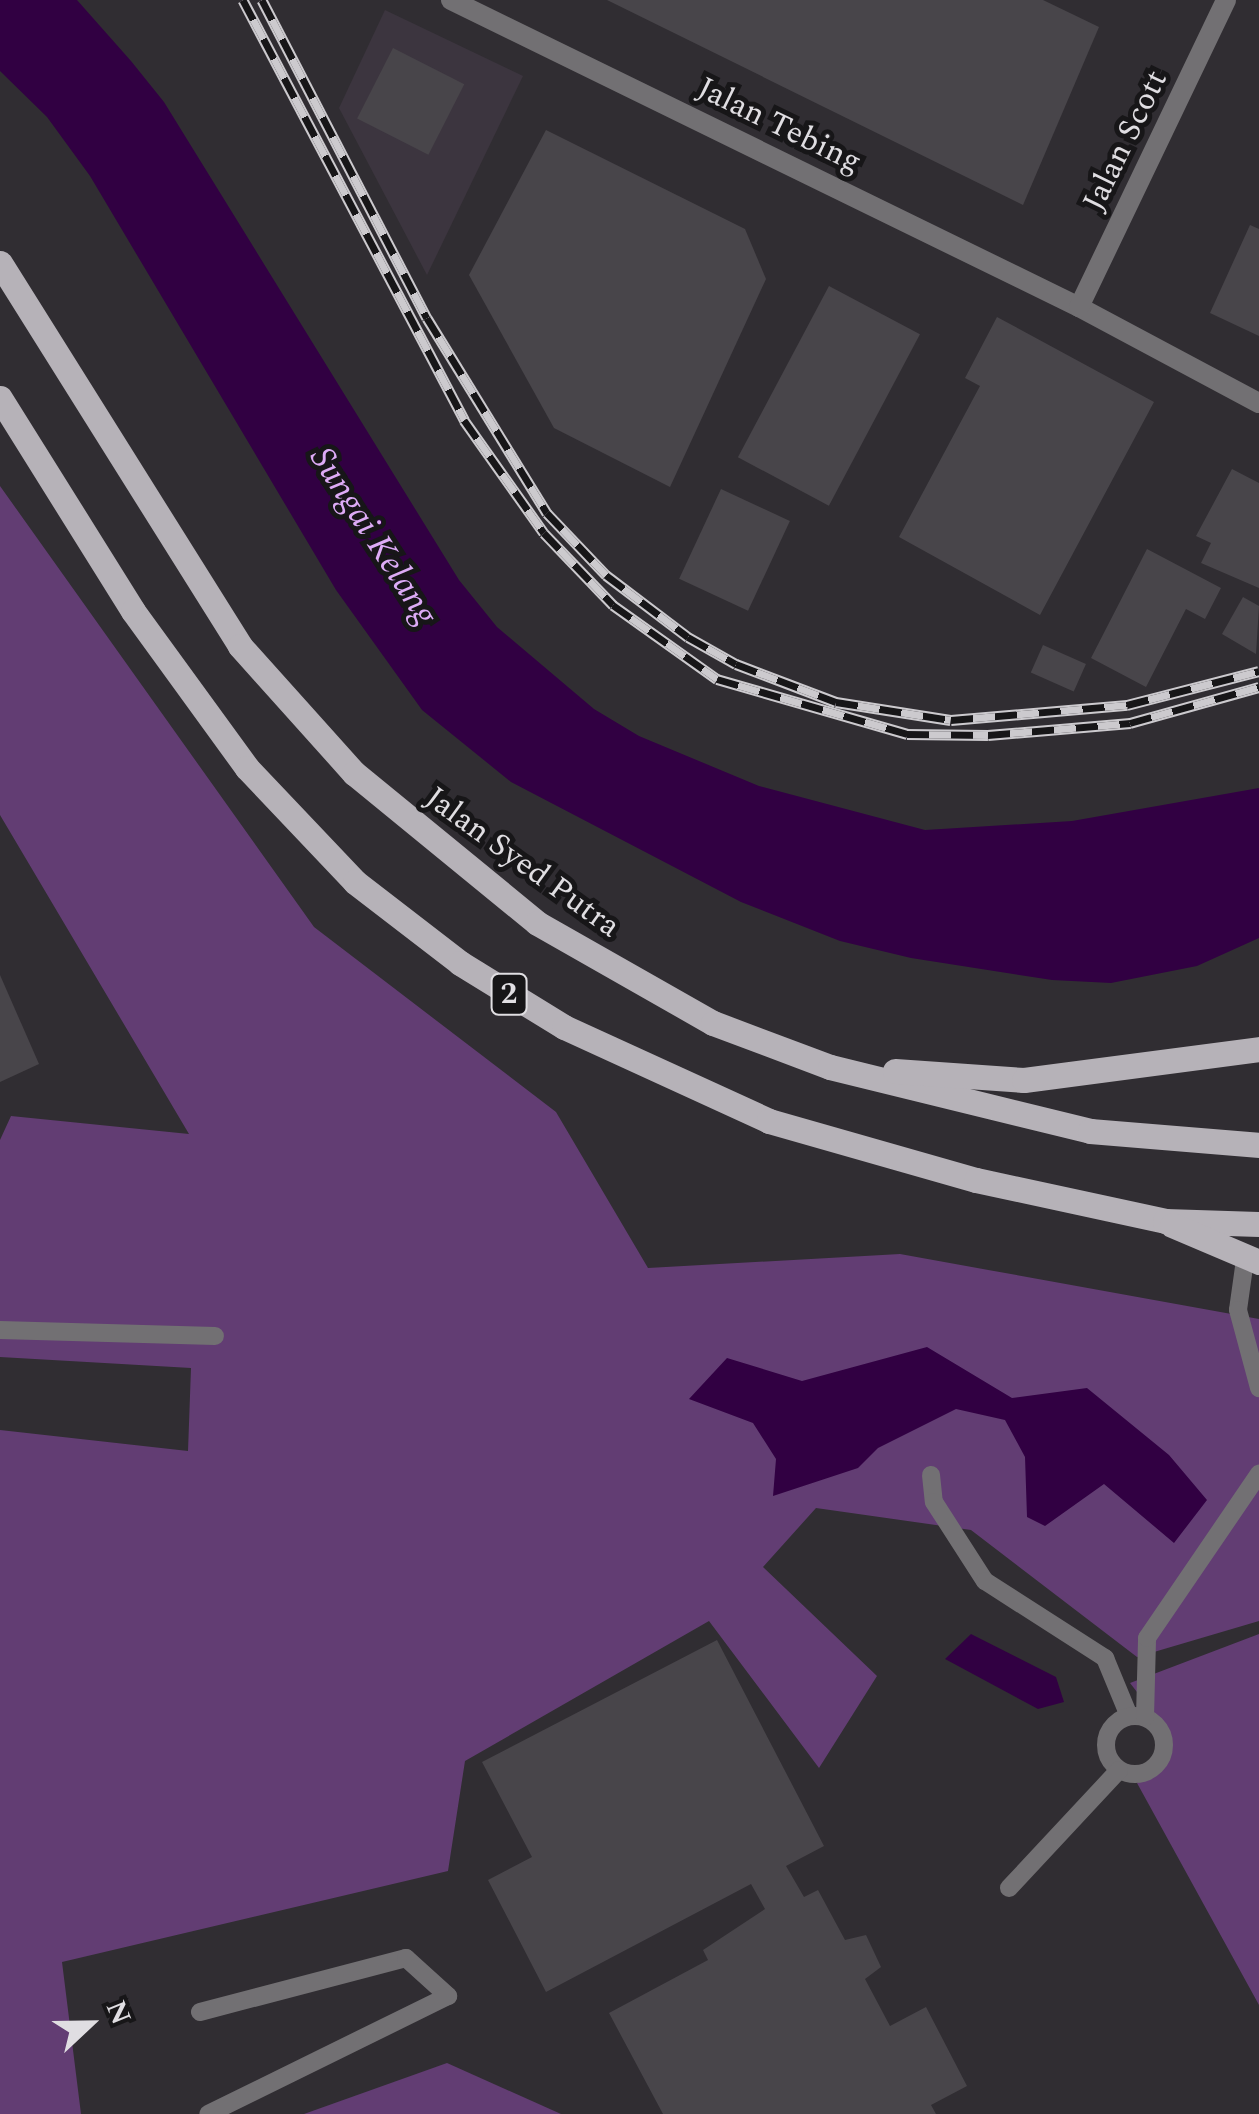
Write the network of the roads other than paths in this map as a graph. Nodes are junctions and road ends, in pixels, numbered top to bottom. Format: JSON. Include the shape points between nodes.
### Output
{"nodes":[{"id":1,"x":451,"y":0,"type":"edge"},
{"id":2,"x":1226,"y":0,"type":"edge"},
{"id":3,"x":0,"y":262,"type":"edge"},
{"id":4,"x":1079,"y":307,"type":"junction"},
{"id":5,"x":0,"y":398,"type":"edge"},
{"id":6,"x":1259,"y":403,"type":"edge"},
{"id":7,"x":1259,"y":1049,"type":"edge"},
{"id":8,"x":830,"y":1066,"type":"junction"},
{"id":9,"x":1259,"y":1145,"type":"edge"},
{"id":10,"x":1165,"y":1221,"type":"junction"},
{"id":11,"x":1259,"y":1224,"type":"edge"},
{"id":12,"x":1252,"y":1261,"type":"edge"},
{"id":13,"x":0,"y":1330,"type":"edge"},
{"id":14,"x":215,"y":1336,"type":"dead end"},
{"id":15,"x":1259,"y":1388,"type":"edge"},
{"id":16,"x":1259,"y":1474,"type":"edge"},
{"id":17,"x":931,"y":1475,"type":"dead end"},
{"id":18,"x":1137,"y":1717,"type":"junction"},
{"id":19,"x":1120,"y":1770,"type":"junction"},
{"id":20,"x":1009,"y":1888,"type":"dead end"},
{"id":21,"x":200,"y":2012,"type":"dead end"},
{"id":22,"x":208,"y":2114,"type":"edge"}],
"edges":[{"from":1,"to":4,"type":"street","name":"Jalan Tebing"},
{"from":2,"to":4,"type":"street","name":"Jalan Scott"},
{"from":3,"to":8,"type":"main road","name":"Jalan Syed Putra","number":"2","via":[[202,594],[354,774],[476,878],[591,957],[713,1023]]},
{"from":4,"to":6,"type":"street","name":"Jalan Tebing"},
{"from":5,"to":10,"type":"main road","number":"2","via":[[133,611],[247,768],[356,882],[460,963],[579,1034],[769,1121],[976,1180]]},
{"from":7,"to":8,"type":"main road","via":[[1024,1080]]},
{"from":8,"to":9,"type":"main road","name":"Jalan Syed Putra","number":"2","via":[[1090,1131]]},
{"from":10,"to":11,"type":"main road","number":"2"},
{"from":10,"to":12,"type":"main road"},
{"from":12,"to":15,"type":"lane","via":[[1238,1310]]},
{"from":13,"to":14,"type":"lane"},
{"from":16,"to":18,"type":"lane","via":[[1147,1638]]},
{"from":17,"to":18,"type":"lane","via":[[934,1502],[984,1581],[1105,1658]]},
{"from":18,"to":19,"type":"lane","via":[[1114,1724],[1106,1740]]},
{"from":18,"to":19,"type":"lane","via":[[1163,1737],[1163,1751],[1146,1772]]},
{"from":19,"to":20,"type":"lane"},
{"from":21,"to":22,"type":"lane","via":[[406,1958],[448,1996]]}]}
